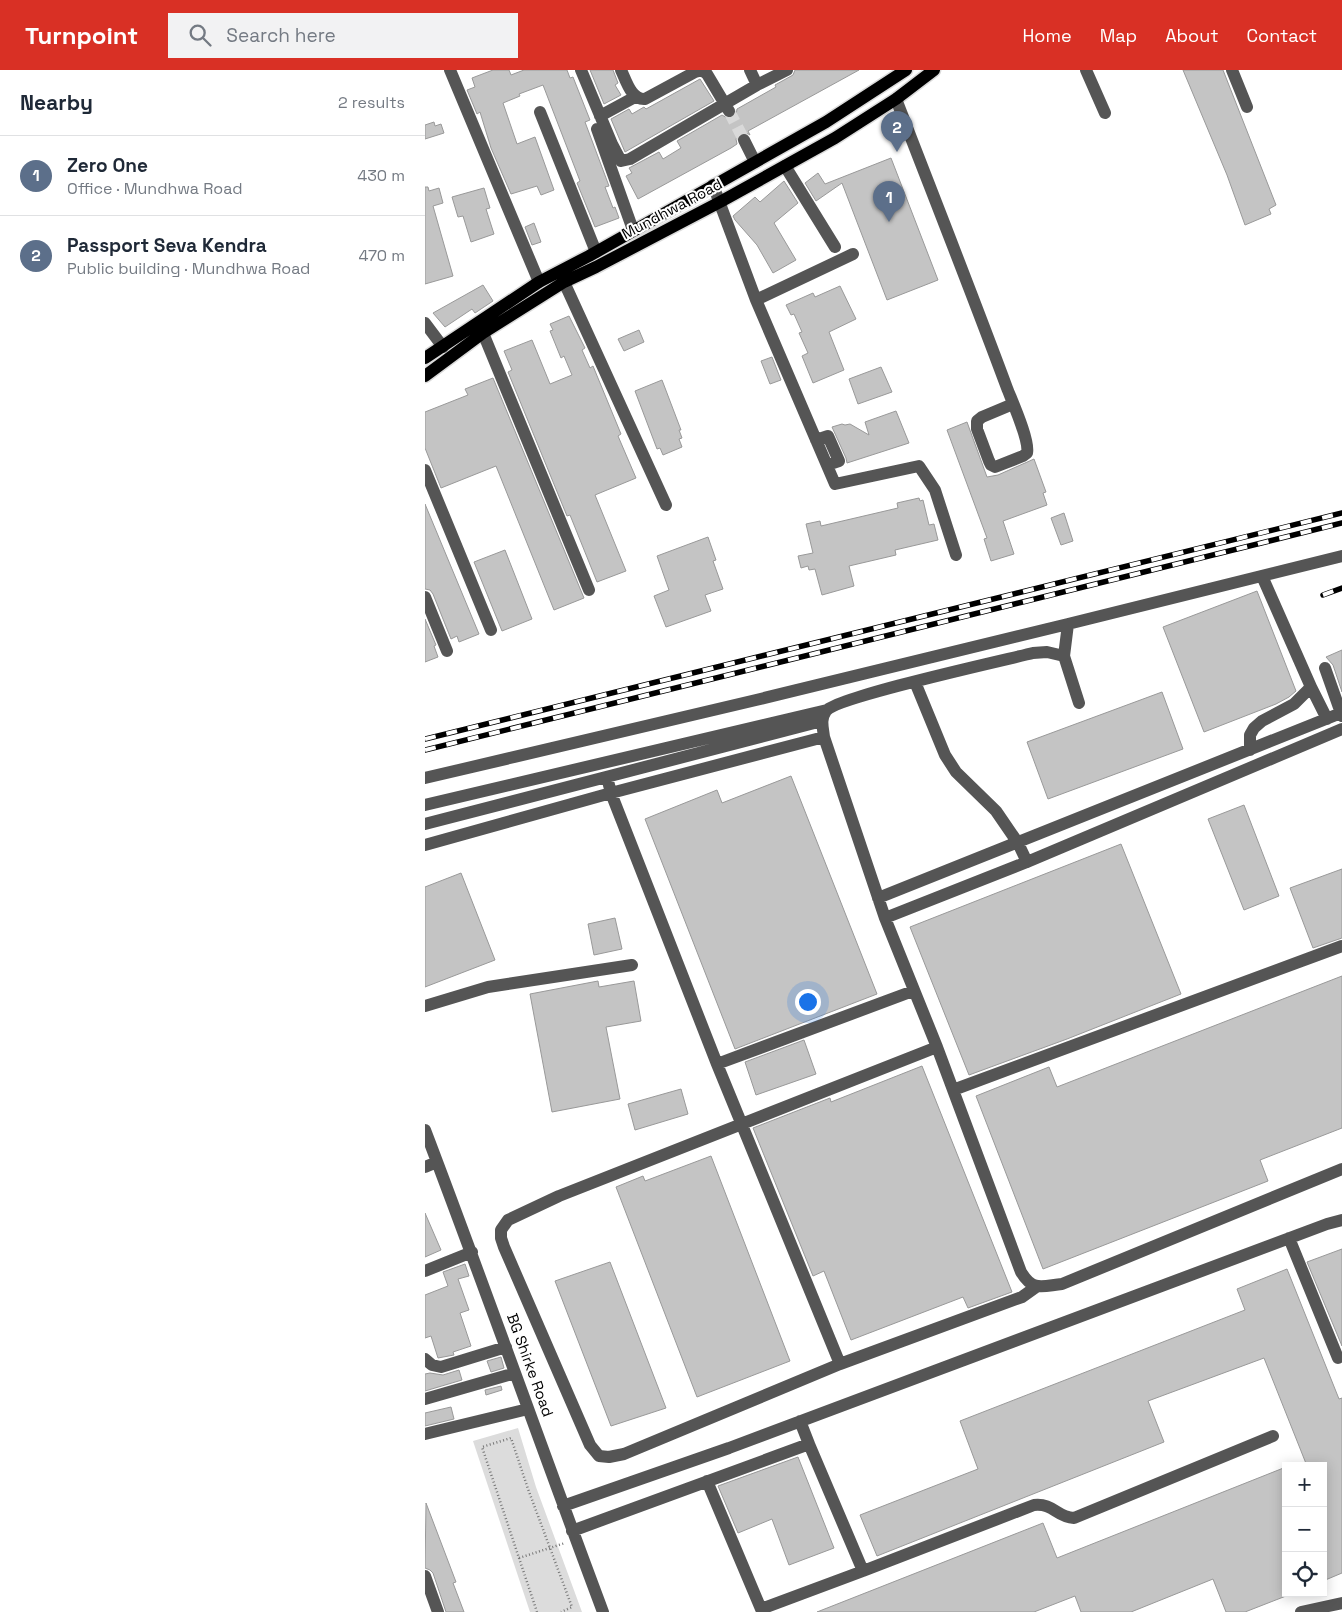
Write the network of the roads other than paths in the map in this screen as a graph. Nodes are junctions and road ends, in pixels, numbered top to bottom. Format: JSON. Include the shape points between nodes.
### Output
{"nodes":[{"id":1,"x":450,"y":70,"type":"edge"},
{"id":2,"x":575,"y":70,"type":"edge"},
{"id":3,"x":581,"y":70,"type":"edge"},
{"id":4,"x":621,"y":70,"type":"edge"},
{"id":5,"x":750,"y":70,"type":"edge"},
{"id":6,"x":787,"y":70,"type":"edge"},
{"id":7,"x":934,"y":70,"type":"edge"},
{"id":8,"x":1086,"y":70,"type":"edge"},
{"id":9,"x":1232,"y":70,"type":"edge"},
{"id":10,"x":905,"y":71,"type":"edge"},
{"id":11,"x":757,"y":85,"type":"junction"},
{"id":12,"x":914,"y":87,"type":"junction"},
{"id":13,"x":635,"y":97,"type":"junction"},
{"id":14,"x":896,"y":99,"type":"junction"},
{"id":15,"x":727,"y":107,"type":"junction"},
{"id":16,"x":1247,"y":107,"type":"dead end"},
{"id":17,"x":540,"y":112,"type":"dead end"},
{"id":18,"x":1105,"y":112,"type":"dead end"},
{"id":19,"x":600,"y":116,"type":"junction"},
{"id":20,"x":744,"y":140,"type":"tunnel mouth"},
{"id":21,"x":755,"y":162,"type":"junction"},
{"id":22,"x":785,"y":166,"type":"junction"},
{"id":23,"x":713,"y":185,"type":"junction"},
{"id":24,"x":720,"y":202,"type":"junction"},
{"id":25,"x":633,"y":230,"type":"junction"},
{"id":26,"x":835,"y":247,"type":"dead end"},
{"id":27,"x":595,"y":252,"type":"junction"},
{"id":28,"x":853,"y":254,"type":"dead end"},
{"id":29,"x":539,"y":282,"type":"junction"},
{"id":30,"x":564,"y":282,"type":"junction"},
{"id":31,"x":757,"y":300,"type":"junction"},
{"id":32,"x":425,"y":323,"type":"edge"},
{"id":33,"x":483,"y":333,"type":"junction"},
{"id":34,"x":443,"y":346,"type":"junction"},
{"id":35,"x":425,"y":358,"type":"edge"},
{"id":36,"x":425,"y":376,"type":"edge"},
{"id":37,"x":1013,"y":404,"type":"junction"},
{"id":38,"x":425,"y":470,"type":"edge"},
{"id":39,"x":666,"y":505,"type":"dead end"},
{"id":40,"x":956,"y":555,"type":"dead end"},
{"id":41,"x":1342,"y":556,"type":"edge"},
{"id":42,"x":1262,"y":576,"type":"junction"},
{"id":43,"x":589,"y":590,"type":"dead end"},
{"id":44,"x":425,"y":597,"type":"edge"},
{"id":45,"x":1068,"y":624,"type":"junction"},
{"id":46,"x":491,"y":630,"type":"dead end"},
{"id":47,"x":447,"y":651,"type":"dead end"},
{"id":48,"x":1065,"y":656,"type":"junction"},
{"id":49,"x":1325,"y":668,"type":"dead end"},
{"id":50,"x":915,"y":682,"type":"junction"},
{"id":51,"x":1311,"y":687,"type":"junction"},
{"id":52,"x":1079,"y":702,"type":"dead end"},
{"id":53,"x":1341,"y":714,"type":"edge"},
{"id":54,"x":824,"y":715,"type":"junction"},
{"id":55,"x":1327,"y":719,"type":"junction"},
{"id":56,"x":1342,"y":729,"type":"edge"},
{"id":57,"x":824,"y":737,"type":"junction"},
{"id":58,"x":1250,"y":750,"type":"junction"},
{"id":59,"x":607,"y":776,"type":"junction"},
{"id":60,"x":425,"y":778,"type":"edge"},
{"id":61,"x":611,"y":793,"type":"junction"},
{"id":62,"x":425,"y":805,"type":"edge"},
{"id":63,"x":425,"y":824,"type":"edge"},
{"id":64,"x":1018,"y":843,"type":"junction"},
{"id":65,"x":425,"y":845,"type":"edge"},
{"id":66,"x":1027,"y":862,"type":"junction"},
{"id":67,"x":878,"y":898,"type":"junction"},
{"id":68,"x":885,"y":918,"type":"junction"},
{"id":69,"x":1342,"y":946,"type":"edge"},
{"id":70,"x":632,"y":965,"type":"dead end"},
{"id":71,"x":913,"y":991,"type":"junction"},
{"id":72,"x":425,"y":1006,"type":"edge"},
{"id":73,"x":937,"y":1047,"type":"junction"},
{"id":74,"x":717,"y":1064,"type":"junction"},
{"id":75,"x":953,"y":1090,"type":"junction"},
{"id":76,"x":743,"y":1124,"type":"junction"},
{"id":77,"x":425,"y":1130,"type":"edge"},
{"id":78,"x":437,"y":1162,"type":"junction"},
{"id":79,"x":425,"y":1167,"type":"edge"},
{"id":80,"x":1342,"y":1169,"type":"edge"},
{"id":81,"x":1342,"y":1220,"type":"edge"},
{"id":82,"x":1289,"y":1238,"type":"junction"},
{"id":83,"x":472,"y":1252,"type":"junction"},
{"id":84,"x":425,"y":1271,"type":"edge"},
{"id":85,"x":1036,"y":1286,"type":"junction"},
{"id":86,"x":506,"y":1347,"type":"junction"},
{"id":87,"x":1338,"y":1358,"type":"dead end"},
{"id":88,"x":425,"y":1359,"type":"edge"},
{"id":89,"x":840,"y":1364,"type":"junction"},
{"id":90,"x":515,"y":1373,"type":"junction"},
{"id":91,"x":425,"y":1399,"type":"edge"},
{"id":92,"x":528,"y":1409,"type":"junction"},
{"id":93,"x":800,"y":1422,"type":"junction"},
{"id":94,"x":425,"y":1434,"type":"edge"},
{"id":95,"x":1273,"y":1436,"type":"dead end"},
{"id":96,"x":809,"y":1444,"type":"junction"},
{"id":97,"x":707,"y":1481,"type":"junction"},
{"id":98,"x":563,"y":1506,"type":"junction"},
{"id":99,"x":574,"y":1535,"type":"junction"},
{"id":100,"x":863,"y":1571,"type":"junction"},
{"id":101,"x":425,"y":1576,"type":"edge"},
{"id":102,"x":1342,"y":1603,"type":"edge"},
{"id":103,"x":438,"y":1612,"type":"edge"},
{"id":104,"x":603,"y":1612,"type":"edge"},
{"id":105,"x":1301,"y":1612,"type":"edge"}],
"edges":[{"from":1,"to":29,"type":"street"},
{"from":2,"to":25,"type":"street"},
{"from":3,"to":19,"type":"street"},
{"from":4,"to":13,"type":"street"},
{"from":5,"to":11,"type":"street"},
{"from":6,"to":11,"type":"street"},
{"from":7,"to":12,"type":"main road","name":"Mundhwa Road"},
{"from":8,"to":18,"type":"street"},
{"from":9,"to":16,"type":"street"},
{"from":10,"to":12,"type":"main road"},
{"from":10,"to":21,"type":"main road","name":"Mundhwa Road","via":[[826,122]]},
{"from":11,"to":15,"type":"street"},
{"from":12,"to":14,"type":"main road","name":"Mundhwa Road"},
{"from":13,"to":15,"type":"street","via":[[645,99],[702,70]]},
{"from":13,"to":19,"type":"street"},
{"from":14,"to":22,"type":"main road","name":"Mundhwa Road"},
{"from":14,"to":37,"type":"street"},
{"from":15,"to":19,"type":"street","via":[[621,161]]},
{"from":17,"to":27,"type":"street"},
{"from":20,"to":21,"type":"street"},
{"from":21,"to":23,"type":"main road","name":"Mundhwa Road"},
{"from":22,"to":24,"type":"main road","name":"Mundhwa Road"},
{"from":22,"to":26,"type":"street"},
{"from":23,"to":24,"type":"street"},
{"from":23,"to":25,"type":"main road","name":"Mundhwa Road"},
{"from":24,"to":30,"type":"main road","name":"Mundhwa Road"},
{"from":24,"to":31,"type":"street"},
{"from":25,"to":27,"type":"main road","name":"Mundhwa Road"},
{"from":27,"to":29,"type":"main road","name":"Mundhwa Road"},
{"from":28,"to":31,"type":"street"},
{"from":29,"to":34,"type":"main road","name":"Mundhwa Road"},
{"from":30,"to":33,"type":"main road","name":"Mundhwa Road"},
{"from":30,"to":39,"type":"street"},
{"from":31,"to":40,"type":"street","via":[[835,484],[919,466],[935,490]]},
{"from":32,"to":34,"type":"street"},
{"from":33,"to":36,"type":"main road","name":"Mundhwa Road"},
{"from":33,"to":43,"type":"street"},
{"from":34,"to":35,"type":"main road","name":"Mundhwa Road"},
{"from":37,"to":37,"type":"street","via":[[1027,453],[995,467],[989,461],[977,421]]},
{"from":38,"to":46,"type":"street"},
{"from":41,"to":42,"type":"street"},
{"from":42,"to":45,"type":"street"},
{"from":42,"to":51,"type":"street"},
{"from":44,"to":47,"type":"street"},
{"from":45,"to":48,"type":"street"},
{"from":45,"to":60,"type":"street"},
{"from":48,"to":50,"type":"street","via":[[1033,653]]},
{"from":48,"to":52,"type":"street"},
{"from":49,"to":53,"type":"street"},
{"from":50,"to":54,"type":"street","via":[[841,702]]},
{"from":50,"to":64,"type":"street","via":[[945,755],[956,772],[996,811]]},
{"from":51,"to":55,"type":"street"},
{"from":51,"to":58,"type":"street","via":[[1294,704],[1254,728],[1250,735]]},
{"from":53,"to":55,"type":"street"},
{"from":54,"to":57,"type":"street"},
{"from":54,"to":59,"type":"street"},
{"from":54,"to":62,"type":"street"},
{"from":55,"to":58,"type":"street"},
{"from":56,"to":66,"type":"street"},
{"from":57,"to":61,"type":"street"},
{"from":57,"to":67,"type":"street"},
{"from":58,"to":64,"type":"street"},
{"from":59,"to":61,"type":"street"},
{"from":59,"to":63,"type":"street"},
{"from":61,"to":65,"type":"street"},
{"from":61,"to":74,"type":"street"},
{"from":64,"to":66,"type":"street"},
{"from":64,"to":67,"type":"street"},
{"from":66,"to":68,"type":"street"},
{"from":67,"to":68,"type":"street"},
{"from":68,"to":71,"type":"street"},
{"from":69,"to":75,"type":"street"},
{"from":70,"to":72,"type":"street","via":[[488,987]]},
{"from":71,"to":73,"type":"street"},
{"from":71,"to":74,"type":"street"},
{"from":73,"to":75,"type":"street"},
{"from":73,"to":76,"type":"street"},
{"from":74,"to":76,"type":"street"},
{"from":75,"to":85,"type":"street","via":[[1021,1272],[1026,1281]]},
{"from":76,"to":89,"type":"street"},
{"from":76,"to":89,"type":"street","via":[[559,1196],[508,1220],[501,1230],[503,1247],[589,1445],[599,1456],[624,1454]]},
{"from":77,"to":78,"type":"street","name":"BG Shirke Road"},
{"from":78,"to":79,"type":"street"},
{"from":78,"to":83,"type":"street","name":"BG Shirke Road"},
{"from":80,"to":85,"type":"street","via":[[1062,1284]]},
{"from":81,"to":82,"type":"street"},
{"from":82,"to":87,"type":"street"},
{"from":82,"to":93,"type":"street"},
{"from":83,"to":84,"type":"street"},
{"from":83,"to":86,"type":"street","name":"BG Shirke Road"},
{"from":85,"to":89,"type":"street","via":[[1022,1297]]},
{"from":86,"to":88,"type":"street","via":[[441,1367]]},
{"from":86,"to":90,"type":"street","name":"BG Shirke Road"},
{"from":90,"to":91,"type":"street"},
{"from":90,"to":92,"type":"street","name":"BG Shirke Road"},
{"from":92,"to":94,"type":"street"},
{"from":92,"to":98,"type":"street","name":"BG Shirke Road"},
{"from":93,"to":96,"type":"street"},
{"from":93,"to":98,"type":"street"},
{"from":95,"to":100,"type":"street","via":[[1074,1518],[1064,1518],[1044,1504],[1034,1505]]},
{"from":96,"to":97,"type":"street"},
{"from":96,"to":100,"type":"street"},
{"from":97,"to":99,"type":"street"},
{"from":97,"to":100,"type":"street","via":[[761,1609]]},
{"from":98,"to":99,"type":"street","name":"BG Shirke Road"},
{"from":99,"to":104,"type":"street","name":"BG Shirke Road"},
{"from":101,"to":103,"type":"street"},
{"from":102,"to":105,"type":"street"}]}
